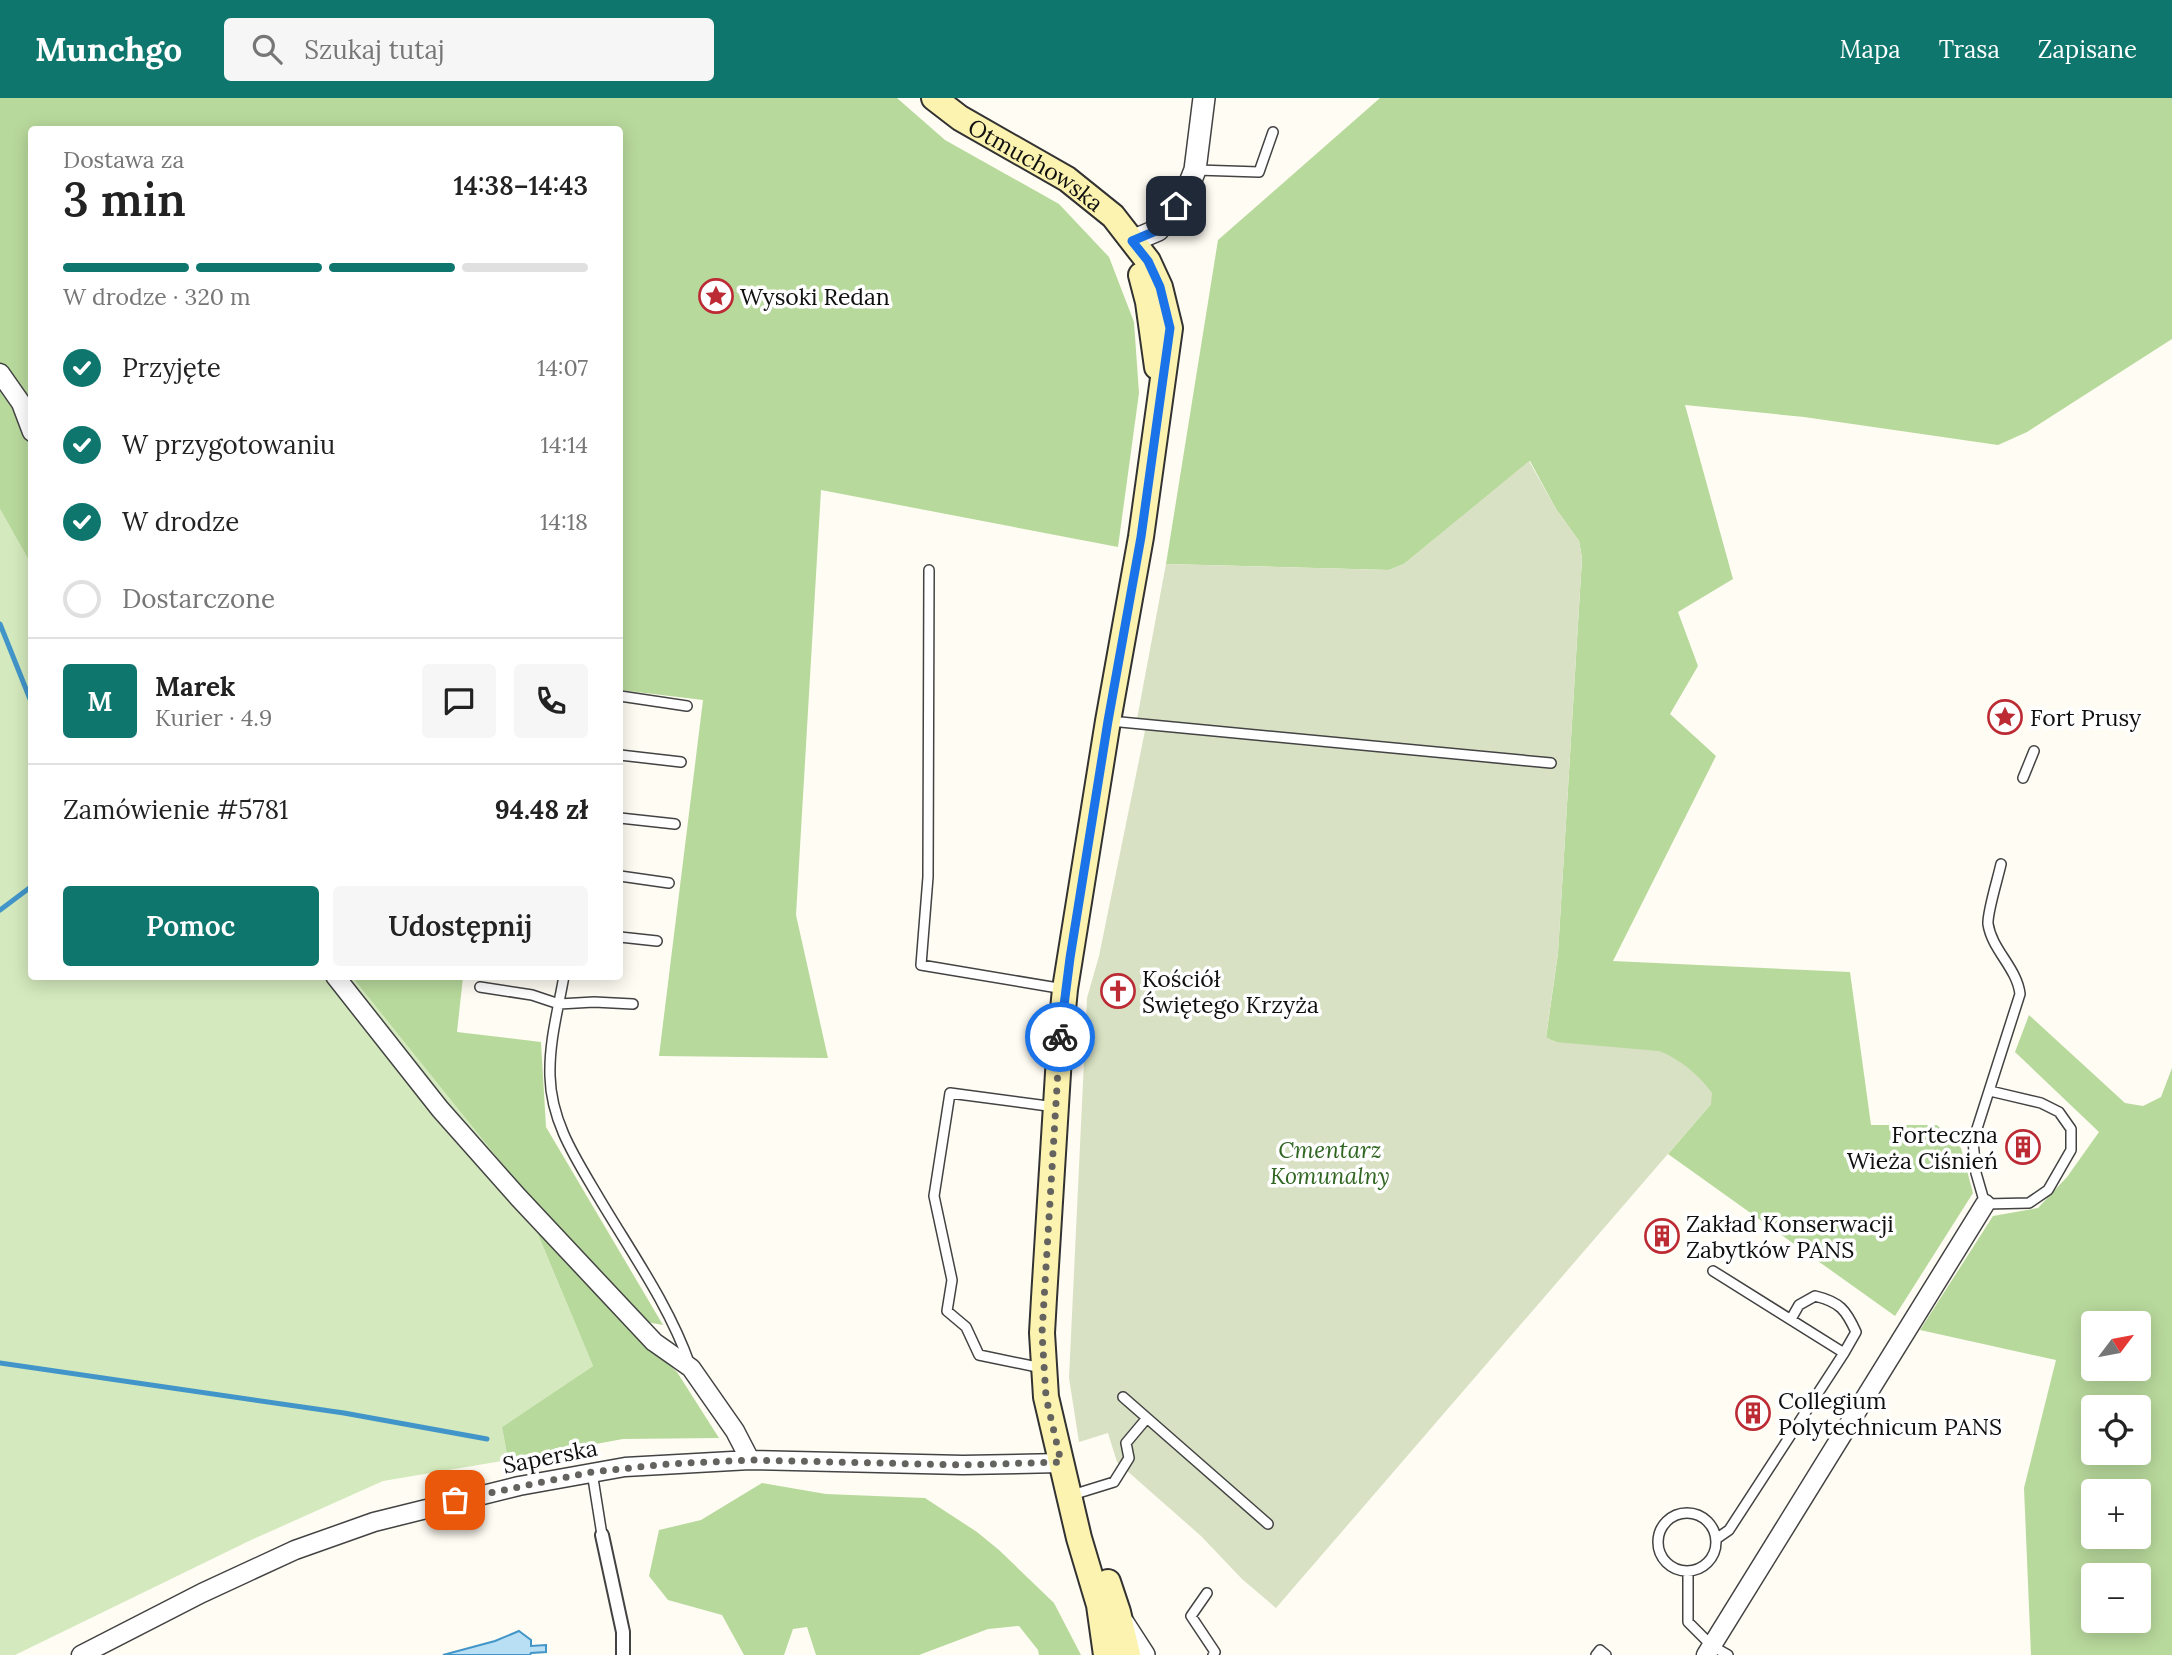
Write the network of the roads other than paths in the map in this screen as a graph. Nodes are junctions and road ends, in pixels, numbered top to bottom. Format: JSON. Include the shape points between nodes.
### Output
{"nodes":[{"id":1,"x":934,"y":98,"type":"edge"},
{"id":2,"x":1204,"y":98,"type":"edge"},
{"id":3,"x":1273,"y":132,"type":"dead end"},
{"id":4,"x":1195,"y":170,"type":"junction"},
{"id":5,"x":1132,"y":241,"type":"junction"},
{"id":6,"x":0,"y":373,"type":"edge"},
{"id":7,"x":28,"y":421,"type":"edge"},
{"id":8,"x":929,"y":570,"type":"dead end"},
{"id":9,"x":623,"y":696,"type":"edge"},
{"id":10,"x":687,"y":706,"type":"dead end"},
{"id":11,"x":1108,"y":721,"type":"junction"},
{"id":12,"x":2034,"y":751,"type":"dead end"},
{"id":13,"x":623,"y":755,"type":"edge"},
{"id":14,"x":681,"y":762,"type":"dead end"},
{"id":15,"x":1551,"y":764,"type":"dead end"},
{"id":16,"x":2023,"y":778,"type":"dead end"},
{"id":17,"x":623,"y":818,"type":"edge"},
{"id":18,"x":675,"y":824,"type":"dead end"},
{"id":19,"x":2001,"y":864,"type":"dead end"},
{"id":20,"x":623,"y":876,"type":"edge"},
{"id":21,"x":669,"y":883,"type":"dead end"},
{"id":22,"x":623,"y":937,"type":"edge"},
{"id":23,"x":657,"y":941,"type":"dead end"},
{"id":24,"x":338,"y":980,"type":"edge"},
{"id":25,"x":563,"y":980,"type":"edge"},
{"id":26,"x":480,"y":986,"type":"dead end"},
{"id":27,"x":1065,"y":989,"type":"junction"},
{"id":28,"x":559,"y":1004,"type":"junction"},
{"id":29,"x":633,"y":1004,"type":"dead end"},
{"id":30,"x":1990,"y":1091,"type":"junction"},
{"id":31,"x":1056,"y":1107,"type":"junction"},
{"id":32,"x":1985,"y":1204,"type":"junction"},
{"id":33,"x":1713,"y":1271,"type":"dead end"},
{"id":34,"x":1791,"y":1319,"type":"junction"},
{"id":35,"x":1844,"y":1353,"type":"junction"},
{"id":36,"x":691,"y":1368,"type":"junction"},
{"id":37,"x":1044,"y":1368,"type":"junction"},
{"id":38,"x":1123,"y":1397,"type":"dead end"},
{"id":39,"x":1147,"y":1418,"type":"junction"},
{"id":40,"x":750,"y":1460,"type":"junction"},
{"id":41,"x":1061,"y":1462,"type":"junction"},
{"id":42,"x":592,"y":1472,"type":"junction"},
{"id":43,"x":1070,"y":1495,"type":"junction"},
{"id":44,"x":1268,"y":1524,"type":"dead end"},
{"id":45,"x":602,"y":1535,"type":"joint"},
{"id":46,"x":1716,"y":1539,"type":"junction"},
{"id":47,"x":1688,"y":1572,"type":"junction"},
{"id":48,"x":1207,"y":1593,"type":"dead end"},
{"id":49,"x":1118,"y":1612,"type":"junction"},
{"id":50,"x":1709,"y":1651,"type":"edge"},
{"id":51,"x":81,"y":1655,"type":"edge"},
{"id":52,"x":622,"y":1655,"type":"edge"},
{"id":53,"x":1106,"y":1655,"type":"edge"},
{"id":54,"x":1128,"y":1655,"type":"edge"},
{"id":55,"x":1144,"y":1655,"type":"edge"},
{"id":56,"x":1213,"y":1655,"type":"edge"},
{"id":57,"x":1596,"y":1655,"type":"edge"},
{"id":58,"x":1606,"y":1655,"type":"edge"},
{"id":59,"x":1728,"y":1655,"type":"edge"}],
"edges":[{"from":1,"to":5,"type":"main road","name":"Otmuchowska","via":[[1089,195]]},
{"from":2,"to":4,"type":"street"},
{"from":3,"to":4,"type":"lane","via":[[1259,172]]},
{"from":4,"to":5,"type":"street","via":[[1187,190],[1158,230]]},
{"from":5,"to":11,"type":"main road","via":[[1148,302],[1161,389],[1141,537]]},
{"from":6,"to":7,"type":"street"},
{"from":8,"to":27,"type":"lane","via":[[928,877],[921,965]]},
{"from":9,"to":10,"type":"lane"},
{"from":11,"to":15,"type":"lane"},
{"from":11,"to":27,"type":"main road"},
{"from":12,"to":16,"type":"lane"},
{"from":13,"to":14,"type":"lane"},
{"from":17,"to":18,"type":"lane"},
{"from":19,"to":30,"type":"lane","via":[[1987,920],[2020,994]]},
{"from":20,"to":21,"type":"lane"},
{"from":22,"to":23,"type":"lane"},
{"from":24,"to":36,"type":"street","via":[[517,1197],[654,1342]]},
{"from":25,"to":28,"type":"lane"},
{"from":26,"to":28,"type":"lane"},
{"from":27,"to":31,"type":"main road"},
{"from":28,"to":29,"type":"lane"},
{"from":28,"to":36,"type":"lane","via":[[550,1044],[553,1107],[563,1134],[678,1332]]},
{"from":30,"to":32,"type":"lane","via":[[1973,1141]]},
{"from":30,"to":32,"type":"lane","via":[[2041,1102],[2059,1112],[2071,1129],[2071,1150],[2048,1190],[2029,1203]]},
{"from":31,"to":37,"type":"main road"},
{"from":31,"to":37,"type":"lane","via":[[950,1093],[934,1196],[952,1280],[947,1311],[966,1327],[979,1355]]},
{"from":32,"to":50,"type":"street"},
{"from":33,"to":34,"type":"lane"},
{"from":34,"to":35,"type":"lane"},
{"from":34,"to":35,"type":"lane","via":[[1799,1305],[1815,1296],[1832,1300],[1848,1313],[1856,1332]]},
{"from":35,"to":46,"type":"lane","via":[[1729,1530]]},
{"from":36,"to":40,"type":"street"},
{"from":37,"to":41,"type":"main road"},
{"from":38,"to":39,"type":"lane"},
{"from":39,"to":43,"type":"lane","via":[[1126,1444],[1129,1458],[1114,1482]]},
{"from":39,"to":44,"type":"lane"},
{"from":40,"to":41,"type":"street","name":"Saperska","via":[[962,1465]]},
{"from":40,"to":42,"type":"street","name":"Saperska"},
{"from":41,"to":43,"type":"main road"},
{"from":42,"to":45,"type":"lane"},
{"from":42,"to":51,"type":"street","name":"Saperska","via":[[434,1505],[295,1550]]},
{"from":43,"to":49,"type":"main road","via":[[1091,1534]]},
{"from":43,"to":53,"type":"main road","via":[[1099,1605]]},
{"from":45,"to":52,"type":"street","via":[[623,1632]]},
{"from":46,"to":47,"type":"lane","via":[[1710,1561]]},
{"from":46,"to":47,"type":"lane","via":[[1712,1527],[1694,1514],[1681,1513],[1661,1527],[1661,1557],[1669,1566]]},
{"from":47,"to":50,"type":"lane","via":[[1688,1622]]},
{"from":48,"to":56,"type":"lane","via":[[1191,1616]]},
{"from":49,"to":54,"type":"main road"},
{"from":49,"to":55,"type":"street"},
{"from":50,"to":59,"type":"lane"},
{"from":57,"to":58,"type":"lane","via":[[1600,1650]]}]}
